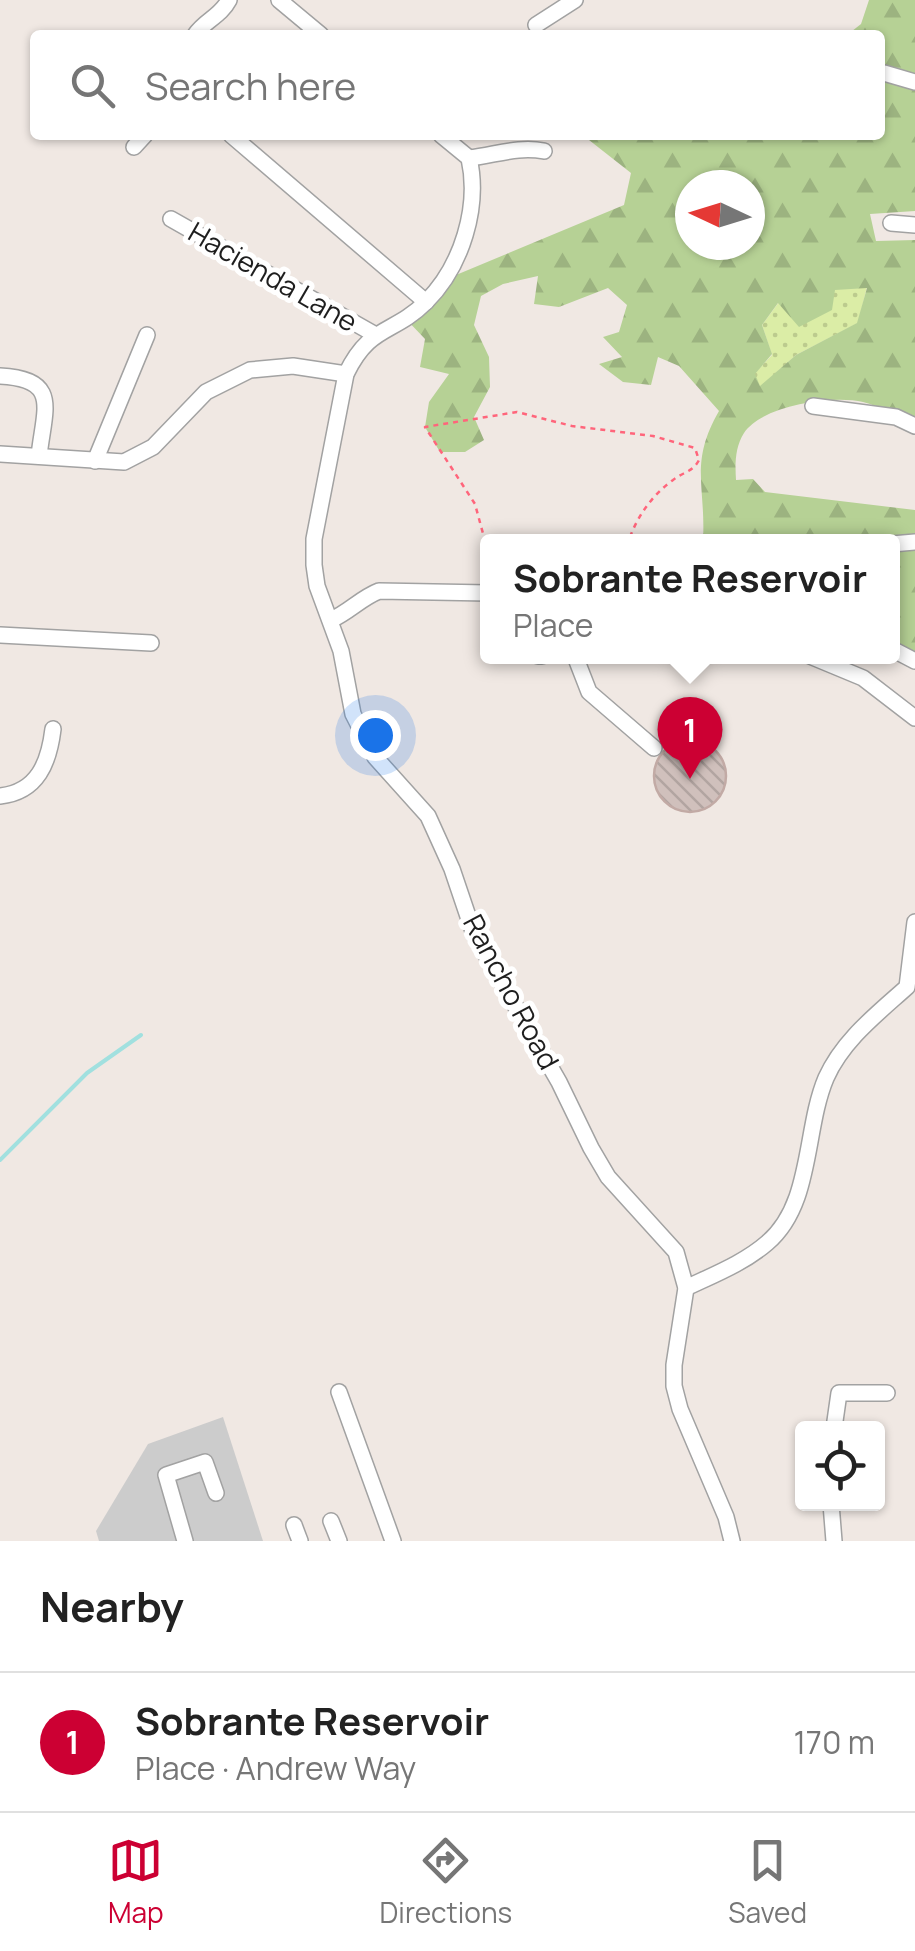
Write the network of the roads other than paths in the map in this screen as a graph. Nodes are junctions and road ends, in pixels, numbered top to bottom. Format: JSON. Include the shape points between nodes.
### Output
{"nodes":[{"id":1,"x":230,"y":0,"type":"edge"},
{"id":2,"x":279,"y":0,"type":"edge"},
{"id":3,"x":575,"y":0,"type":"edge"},
{"id":4,"x":536,"y":25,"type":"dead end"},
{"id":5,"x":198,"y":30,"type":"edge"},
{"id":6,"x":315,"y":30,"type":"edge"},
{"id":7,"x":885,"y":72,"type":"edge"},
{"id":8,"x":915,"y":82,"type":"edge"},
{"id":9,"x":237,"y":140,"type":"edge"},
{"id":10,"x":447,"y":140,"type":"edge"},
{"id":11,"x":544,"y":151,"type":"dead end"},
{"id":12,"x":469,"y":158,"type":"junction"},
{"id":13,"x":171,"y":219,"type":"dead end"},
{"id":14,"x":891,"y":224,"type":"dead end"},
{"id":15,"x":915,"y":224,"type":"edge"},
{"id":16,"x":426,"y":302,"type":"junction"},
{"id":17,"x":374,"y":334,"type":"junction"},
{"id":18,"x":147,"y":335,"type":"dead end"},
{"id":19,"x":346,"y":374,"type":"junction"},
{"id":20,"x":0,"y":376,"type":"edge"},
{"id":21,"x":812,"y":406,"type":"dead end"},
{"id":22,"x":915,"y":426,"type":"edge"},
{"id":23,"x":0,"y":454,"type":"edge"},
{"id":24,"x":39,"y":456,"type":"junction"},
{"id":25,"x":95,"y":461,"type":"junction"},
{"id":26,"x":480,"y":593,"type":"edge"},
{"id":27,"x":331,"y":620,"type":"junction"},
{"id":28,"x":0,"y":635,"type":"edge"},
{"id":29,"x":151,"y":643,"type":"dead end"},
{"id":30,"x":579,"y":664,"type":"edge"},
{"id":31,"x":829,"y":664,"type":"edge"},
{"id":32,"x":915,"y":718,"type":"edge"},
{"id":33,"x":53,"y":729,"type":"dead end"},
{"id":34,"x":654,"y":748,"type":"dead end"},
{"id":35,"x":0,"y":796,"type":"edge"},
{"id":36,"x":915,"y":922,"type":"edge"},
{"id":37,"x":911,"y":991,"type":"edge"},
{"id":38,"x":686,"y":1288,"type":"junction"},
{"id":39,"x":339,"y":1392,"type":"dead end"},
{"id":40,"x":887,"y":1393,"type":"dead end"},
{"id":41,"x":835,"y":1421,"type":"edge"},
{"id":42,"x":216,"y":1493,"type":"dead end"},
{"id":43,"x":832,"y":1511,"type":"edge"},
{"id":44,"x":331,"y":1521,"type":"dead end"},
{"id":45,"x":294,"y":1524,"type":"dead end"},
{"id":46,"x":186,"y":1541,"type":"edge"},
{"id":47,"x":300,"y":1541,"type":"edge"},
{"id":48,"x":339,"y":1541,"type":"edge"},
{"id":49,"x":393,"y":1541,"type":"edge"},
{"id":50,"x":732,"y":1541,"type":"edge"},
{"id":51,"x":834,"y":1541,"type":"edge"}],
"edges":[{"from":1,"to":5,"type":"street"},
{"from":2,"to":6,"type":"street"},
{"from":3,"to":4,"type":"street"},
{"from":7,"to":8,"type":"street"},
{"from":9,"to":16,"type":"street"},
{"from":10,"to":12,"type":"street"},
{"from":11,"to":12,"type":"street","via":[[522,146]]},
{"from":12,"to":16,"type":"street","via":[[474,202],[466,230],[444,280]]},
{"from":13,"to":17,"type":"street","name":"Hacienda Lane"},
{"from":14,"to":15,"type":"street"},
{"from":16,"to":17,"type":"street"},
{"from":17,"to":19,"type":"street"},
{"from":18,"to":25,"type":"street"},
{"from":19,"to":25,"type":"street","via":[[293,366],[250,370],[206,392],[153,447],[124,462]]},
{"from":19,"to":27,"type":"street","name":"Rancho Road","via":[[314,539],[316,586]]},
{"from":20,"to":24,"type":"street","via":[[38,384],[45,397]]},
{"from":21,"to":22,"type":"street","via":[[896,416]]},
{"from":23,"to":24,"type":"street"},
{"from":24,"to":25,"type":"street"},
{"from":26,"to":27,"type":"street","via":[[378,591]]},
{"from":27,"to":38,"type":"street","name":"Rancho Road","via":[[362,737],[428,816],[474,934],[608,1177],[676,1252]]},
{"from":28,"to":29,"type":"street"},
{"from":30,"to":34,"type":"street","via":[[589,692]]},
{"from":31,"to":32,"type":"street","via":[[863,678]]},
{"from":33,"to":35,"type":"street","via":[[45,769],[30,784]]},
{"from":36,"to":37,"type":"street"},
{"from":37,"to":38,"type":"street","via":[[857,1032],[833,1066],[802,1180],[772,1240]]},
{"from":38,"to":50,"type":"street","via":[[674,1386]]},
{"from":39,"to":49,"type":"street"},
{"from":40,"to":41,"type":"street","via":[[839,1393]]},
{"from":42,"to":46,"type":"street","via":[[205,1462],[166,1475]]},
{"from":43,"to":51,"type":"street"},
{"from":44,"to":48,"type":"street"},
{"from":45,"to":47,"type":"street"}]}
